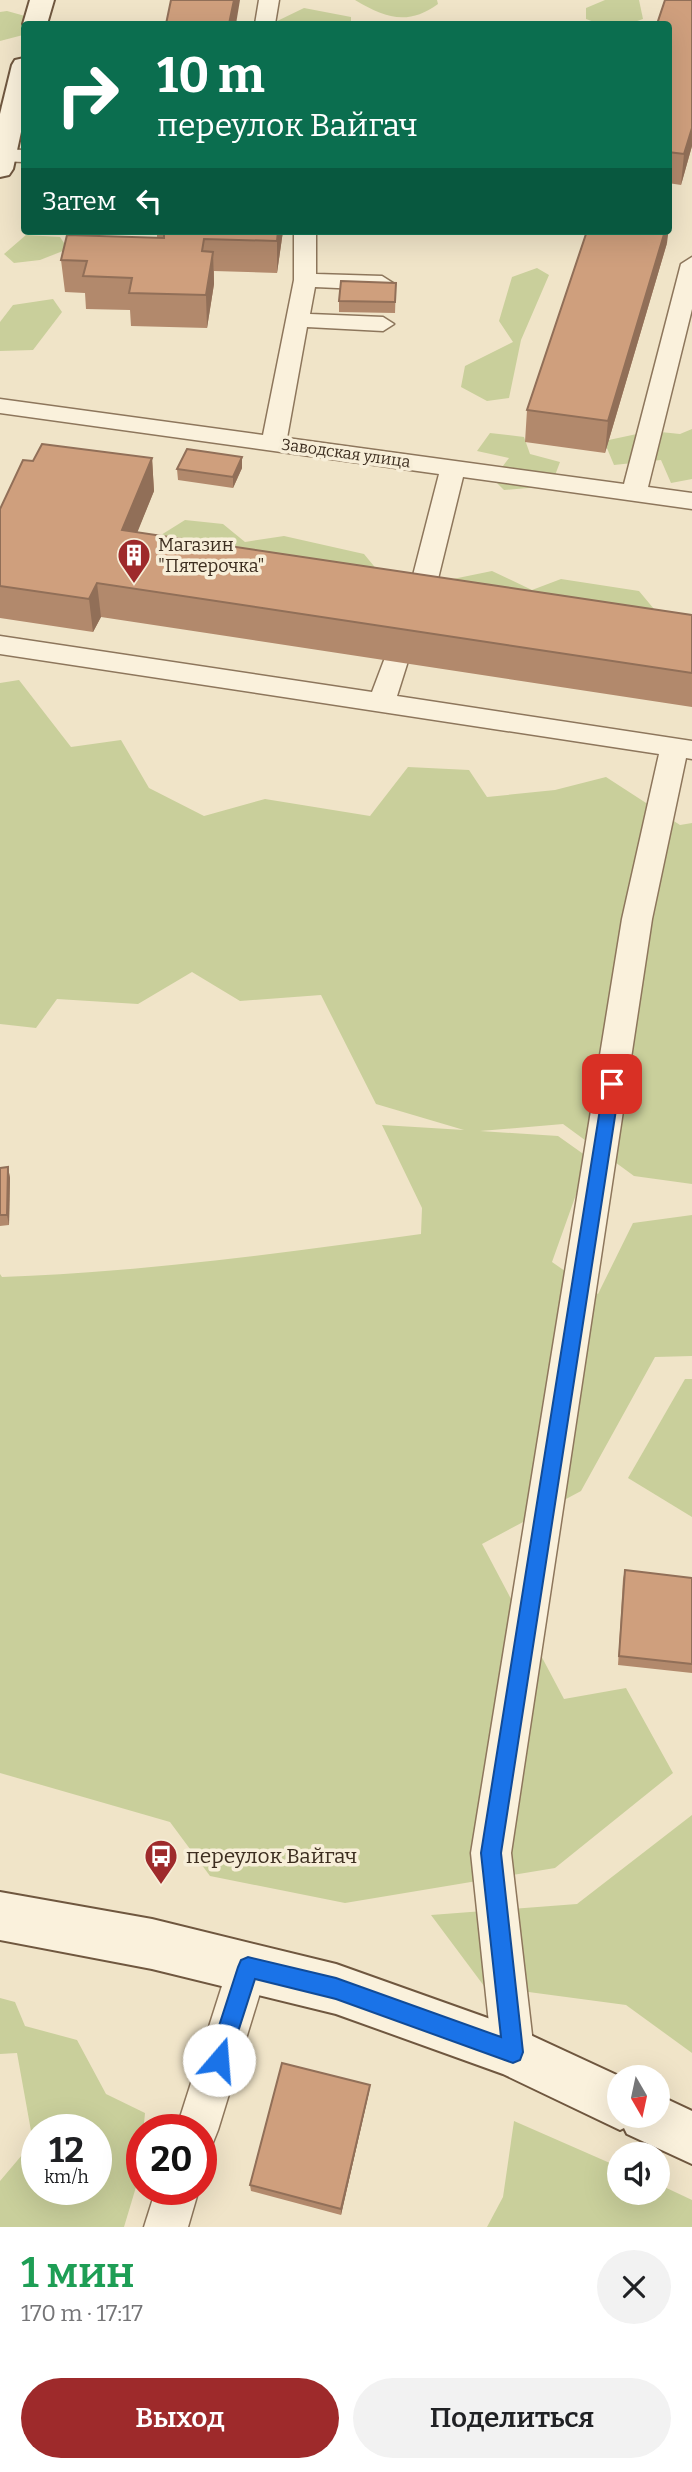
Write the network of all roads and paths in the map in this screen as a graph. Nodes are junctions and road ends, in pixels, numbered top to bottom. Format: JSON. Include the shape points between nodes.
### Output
{"nodes":[{"id":1,"x":41,"y":0,"type":"edge"},
{"id":2,"x":269,"y":0,"type":"edge"},
{"id":3,"x":36,"y":21,"type":"edge"},
{"id":4,"x":266,"y":21,"type":"edge"},
{"id":5,"x":21,"y":84,"type":"edge"},
{"id":6,"x":9,"y":160,"type":"edge"},
{"id":7,"x":305,"y":235,"type":"edge"},
{"id":8,"x":692,"y":264,"type":"edge"},
{"id":9,"x":305,"y":281,"type":"junction"},
{"id":10,"x":383,"y":284,"type":"edge"},
{"id":11,"x":298,"y":320,"type":"junction"},
{"id":12,"x":383,"y":324,"type":"dead end"},
{"id":13,"x":0,"y":406,"type":"edge"},
{"id":14,"x":274,"y":443,"type":"junction"},
{"id":15,"x":453,"y":469,"type":"junction"},
{"id":16,"x":634,"y":492,"type":"junction"},
{"id":17,"x":692,"y":501,"type":"edge"},
{"id":18,"x":411,"y":607,"type":"edge"},
{"id":19,"x":0,"y":645,"type":"edge"},
{"id":20,"x":395,"y":661,"type":"edge"},
{"id":21,"x":382,"y":702,"type":"junction"},
{"id":22,"x":683,"y":750,"type":"edge"},
{"id":23,"x":0,"y":1916,"type":"edge"},
{"id":24,"x":248,"y":1967,"type":"junction"},
{"id":25,"x":513,"y":2052,"type":"junction"},
{"id":26,"x":607,"y":2098,"type":"edge"},
{"id":27,"x":202,"y":2114,"type":"edge"},
{"id":28,"x":670,"y":2128,"type":"edge"},
{"id":29,"x":692,"y":2138,"type":"edge"},
{"id":30,"x":173,"y":2205,"type":"edge"},
{"id":31,"x":166,"y":2227,"type":"edge"}],
"edges":[{"from":1,"to":3,"type":"street"},
{"from":2,"to":4,"type":"lane"},
{"from":5,"to":6,"type":"street"},
{"from":7,"to":9,"type":"lane"},
{"from":8,"to":16,"type":"lane"},
{"from":9,"to":10,"type":"lane"},
{"from":9,"to":11,"type":"lane"},
{"from":11,"to":12,"type":"lane"},
{"from":11,"to":14,"type":"lane"},
{"from":13,"to":14,"type":"lane","name":"Заводская улица"},
{"from":14,"to":15,"type":"lane","name":"Заводская улица"},
{"from":15,"to":16,"type":"lane","name":"Заводская улица"},
{"from":15,"to":18,"type":"lane","via":[[424,583]]},
{"from":16,"to":17,"type":"lane","name":"Заводская улица"},
{"from":19,"to":21,"type":"lane"},
{"from":20,"to":21,"type":"lane"},
{"from":21,"to":22,"type":"lane"},
{"from":22,"to":25,"type":"lane","via":[[635,933],[491,1853]]},
{"from":23,"to":24,"type":"street"},
{"from":24,"to":25,"type":"street","via":[[336,1989]]},
{"from":24,"to":27,"type":"lane"},
{"from":25,"to":26,"type":"street"},
{"from":28,"to":29,"type":"street"},
{"from":30,"to":31,"type":"lane"}]}
